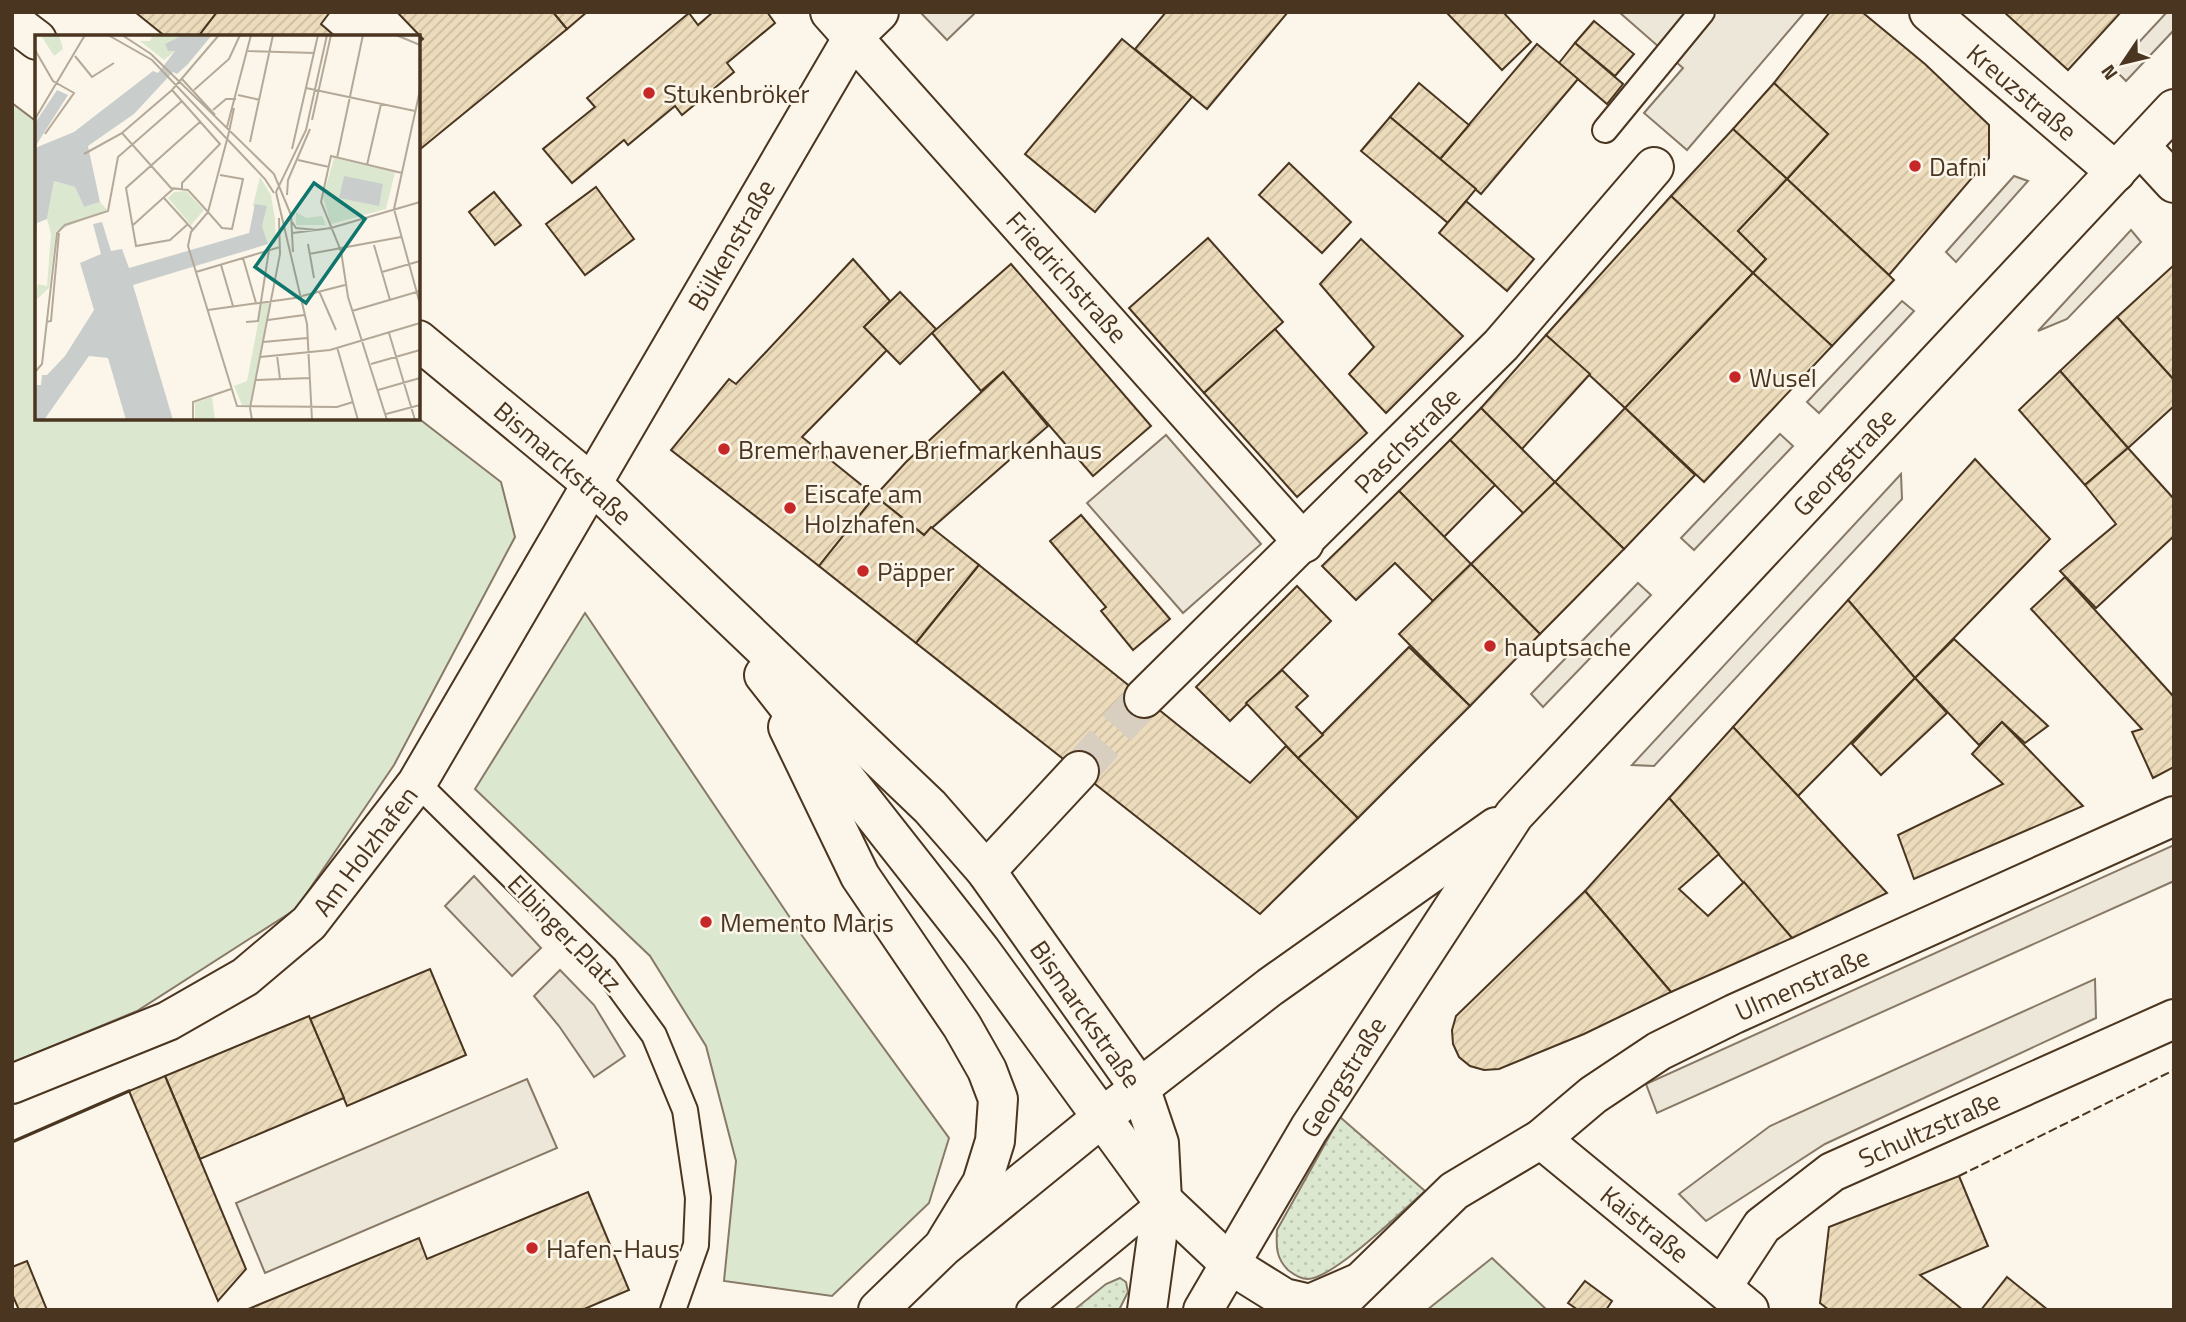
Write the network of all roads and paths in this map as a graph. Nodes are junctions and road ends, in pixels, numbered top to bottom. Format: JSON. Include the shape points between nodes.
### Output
{"nodes":[{"id":1,"x":1702,"y":12,"type":"edge"},
{"id":2,"x":1929,"y":12,"type":"edge"},
{"id":3,"x":854,"y":20,"type":"edge"},
{"id":4,"x":12,"y":21,"type":"edge"},
{"id":5,"x":35,"y":38,"type":"edge"},
{"id":6,"x":2174,"y":109,"type":"edge"},
{"id":7,"x":1605,"y":130,"type":"dead end"},
{"id":8,"x":2128,"y":159,"type":"junction"},
{"id":9,"x":1654,"y":167,"type":"dead end"},
{"id":10,"x":2174,"y":183,"type":"edge"},
{"id":11,"x":420,"y":342,"type":"edge"},
{"id":12,"x":592,"y":484,"type":"junction"},
{"id":13,"x":1304,"y":543,"type":"junction"},
{"id":14,"x":705,"y":590,"type":"junction"},
{"id":15,"x":764,"y":674,"type":"junction"},
{"id":16,"x":1144,"y":698,"type":"tunnel mouth"},
{"id":17,"x":1079,"y":771,"type":"tunnel mouth"},
{"id":18,"x":417,"y":783,"type":"junction"},
{"id":19,"x":1514,"y":815,"type":"junction"},
{"id":20,"x":2174,"y":816,"type":"edge"},
{"id":21,"x":986,"y":871,"type":"junction"},
{"id":22,"x":2174,"y":1019,"type":"edge"},
{"id":23,"x":12,"y":1084,"type":"edge"},
{"id":24,"x":1141,"y":1090,"type":"junction"},
{"id":25,"x":1100,"y":1119,"type":"junction"},
{"id":26,"x":1541,"y":1139,"type":"junction"},
{"id":27,"x":1162,"y":1200,"type":"junction"},
{"id":28,"x":943,"y":1247,"type":"junction"},
{"id":29,"x":1231,"y":1265,"type":"junction"},
{"id":30,"x":1345,"y":1296,"type":"edge"},
{"id":31,"x":1735,"y":1299,"type":"edge"},
{"id":32,"x":673,"y":1310,"type":"edge"},
{"id":33,"x":878,"y":1310,"type":"edge"},
{"id":34,"x":1029,"y":1310,"type":"edge"},
{"id":35,"x":1147,"y":1310,"type":"edge"},
{"id":36,"x":1203,"y":1310,"type":"edge"}],
"edges":[{"from":1,"to":7,"type":"lane"},
{"from":2,"to":8,"type":"street","name":"Kreuzstraße"},
{"from":3,"to":12,"type":"street","name":"Bülkenstraße"},
{"from":3,"to":13,"type":"street","name":"Friedrichstraße"},
{"from":4,"to":5,"type":"street"},
{"from":6,"to":8,"type":"street","name":"Georgstraße"},
{"from":8,"to":10,"type":"street","name":"Kreuzstraße"},
{"from":8,"to":19,"type":"street","name":"Georgstraße"},
{"from":9,"to":13,"type":"street","name":"Paschstraße","via":[[1502,345]]},
{"from":11,"to":12,"type":"street","name":"Bismarckstraße"},
{"from":12,"to":14,"type":"street","name":"Bismarckstraße"},
{"from":12,"to":18,"type":"street","name":"Am Holzhafen"},
{"from":13,"to":16,"type":"street","name":"Paschstraße"},
{"from":14,"to":15,"type":"street","name":"Bismarckstraße"},
{"from":14,"to":21,"type":"street","name":"Bismarckstraße","via":[[930,807]]},
{"from":15,"to":25,"type":"street","name":"Bismarckstraße","via":[[981,951]]},
{"from":15,"to":28,"type":"street","name":"Bismarckstraße","via":[[860,876],[962,1026],[988,1070],[998,1099],[995,1141],[982,1183]]},
{"from":17,"to":21,"type":"street"},
{"from":18,"to":23,"type":"street","name":"Am Holzhafen","via":[[309,922],[245,977],[168,1021]]},
{"from":18,"to":32,"type":"lane","name":"Elbinger Platz","via":[[605,968],[654,1035],[684,1110],[698,1198],[696,1245]]},
{"from":19,"to":24,"type":"street","name":"Georgstraße","via":[[1270,987]]},
{"from":19,"to":29,"type":"street","name":"Georgstraße","via":[[1309,1129]]},
{"from":20,"to":26,"type":"street","name":"Ulmenstraße","via":[[1659,1051],[1594,1095]]},
{"from":21,"to":24,"type":"street","name":"Bismarckstraße"},
{"from":22,"to":31,"type":"street","name":"Schultzstraße","via":[[1832,1172],[1762,1226]]},
{"from":24,"to":25,"type":"street","name":"Georgstraße"},
{"from":24,"to":27,"type":"street","name":"Bismarckstraße","via":[[1159,1143]]},
{"from":25,"to":27,"type":"street","name":"Bismarckstraße"},
{"from":25,"to":28,"type":"street"},
{"from":26,"to":30,"type":"street","name":"Ulmenstraße","via":[[1454,1191]]},
{"from":26,"to":31,"type":"street","name":"Kaistraße"},
{"from":27,"to":29,"type":"street"},
{"from":27,"to":34,"type":"lane"},
{"from":27,"to":35,"type":"street"},
{"from":28,"to":33,"type":"street"},
{"from":29,"to":30,"type":"street","via":[[1284,1298],[1310,1304]]},
{"from":29,"to":36,"type":"street"}]}
